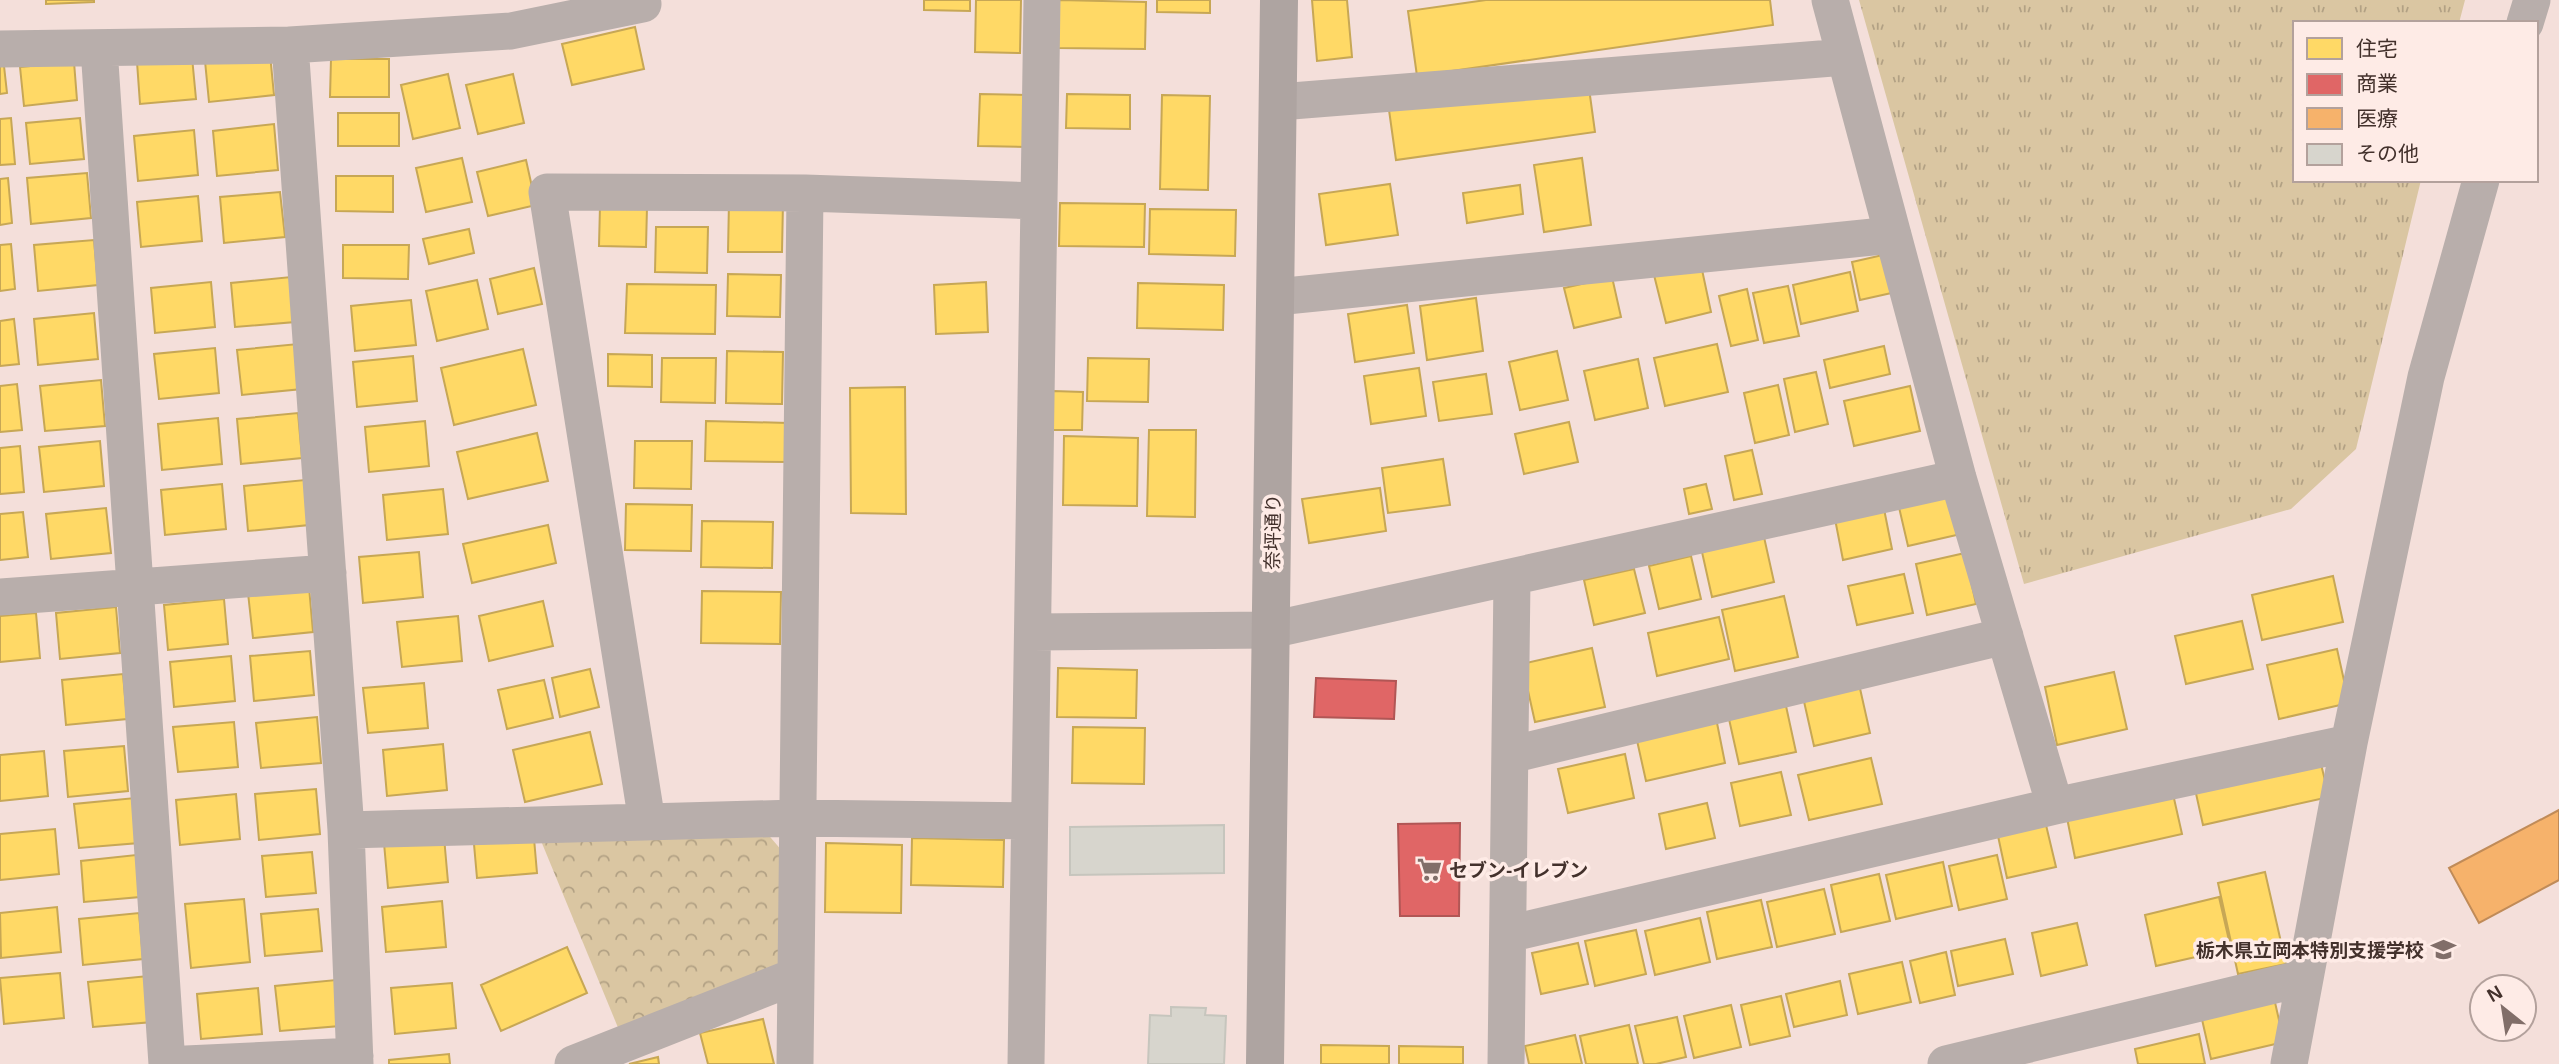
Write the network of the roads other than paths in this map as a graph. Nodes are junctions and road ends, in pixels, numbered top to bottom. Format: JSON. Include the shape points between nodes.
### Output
{"nodes":[{"id":1,"x":1042,"y":0,"type":"edge"},
{"id":2,"x":1279,"y":0,"type":"edge"},
{"id":3,"x":1830,"y":0,"type":"edge"},
{"id":4,"x":2532,"y":0,"type":"edge"},
{"id":5,"x":648,"y":1,"type":"edge"},
{"id":6,"x":2526,"y":21,"type":"edge"},
{"id":7,"x":290,"y":45,"type":"junction"},
{"id":8,"x":99,"y":48,"type":"junction"},
{"id":9,"x":0,"y":49,"type":"edge"},
{"id":10,"x":1845,"y":57,"type":"junction"},
{"id":11,"x":1279,"y":102,"type":"junction"},
{"id":12,"x":2480,"y":182,"type":"edge"},
{"id":13,"x":805,"y":194,"type":"junction"},
{"id":14,"x":1037,"y":201,"type":"junction"},
{"id":15,"x":1893,"y":235,"type":"junction"},
{"id":16,"x":1276,"y":297,"type":"junction"},
{"id":17,"x":1958,"y":478,"type":"junction"},
{"id":18,"x":328,"y":573,"type":"junction"},
{"id":19,"x":1512,"y":579,"type":"junction"},
{"id":20,"x":135,"y":588,"type":"junction"},
{"id":21,"x":0,"y":597,"type":"edge"},
{"id":22,"x":1271,"y":630,"type":"junction"},
{"id":23,"x":1034,"y":632,"type":"junction"},
{"id":24,"x":2005,"y":636,"type":"junction"},
{"id":25,"x":2349,"y":743,"type":"junction"},
{"id":26,"x":1510,"y":755,"type":"junction"},
{"id":27,"x":2055,"y":806,"type":"junction"},
{"id":28,"x":796,"y":818,"type":"junction"},
{"id":29,"x":1030,"y":821,"type":"junction"},
{"id":30,"x":647,"y":822,"type":"junction"},
{"id":31,"x":346,"y":830,"type":"junction"},
{"id":32,"x":1508,"y":934,"type":"junction"},
{"id":33,"x":796,"y":976,"type":"junction"},
{"id":34,"x":2304,"y":978,"type":"junction"},
{"id":35,"x":355,"y":1060,"type":"edge"},
{"id":36,"x":167,"y":1064,"type":"edge"},
{"id":37,"x":186,"y":1064,"type":"edge"},
{"id":38,"x":573,"y":1064,"type":"edge"},
{"id":39,"x":795,"y":1064,"type":"edge"},
{"id":40,"x":1026,"y":1064,"type":"edge"},
{"id":41,"x":1265,"y":1064,"type":"edge"},
{"id":42,"x":1506,"y":1064,"type":"edge"},
{"id":43,"x":1946,"y":1064,"type":"edge"},
{"id":44,"x":2289,"y":1064,"type":"edge"}],
"edges":[{"from":1,"to":14,"type":"street"},
{"from":2,"to":11,"type":"street","name":"奈坪通り"},
{"from":3,"to":10,"type":"street"},
{"from":4,"to":6,"type":"street"},
{"from":5,"to":7,"type":"street","via":[[511,30]]},
{"from":7,"to":8,"type":"street"},
{"from":7,"to":18,"type":"street"},
{"from":8,"to":9,"type":"street"},
{"from":8,"to":20,"type":"street"},
{"from":10,"to":11,"type":"street"},
{"from":10,"to":15,"type":"street"},
{"from":11,"to":16,"type":"street","name":"奈坪通り"},
{"from":12,"to":25,"type":"street","via":[[2426,377]]},
{"from":13,"to":14,"type":"street"},
{"from":13,"to":28,"type":"street"},
{"from":13,"to":30,"type":"street","via":[[547,192]]},
{"from":14,"to":23,"type":"street"},
{"from":15,"to":16,"type":"street"},
{"from":15,"to":17,"type":"street"},
{"from":16,"to":22,"type":"street","name":"奈坪通り"},
{"from":17,"to":19,"type":"street"},
{"from":17,"to":24,"type":"street"},
{"from":18,"to":20,"type":"street"},
{"from":18,"to":31,"type":"street"},
{"from":19,"to":22,"type":"street"},
{"from":19,"to":26,"type":"street"},
{"from":20,"to":21,"type":"street"},
{"from":20,"to":36,"type":"street"},
{"from":22,"to":23,"type":"street"},
{"from":22,"to":41,"type":"street","name":"奈坪通り"},
{"from":23,"to":29,"type":"street"},
{"from":24,"to":26,"type":"street"},
{"from":24,"to":27,"type":"street"},
{"from":25,"to":27,"type":"street"},
{"from":25,"to":34,"type":"street"},
{"from":26,"to":32,"type":"street"},
{"from":27,"to":32,"type":"street"},
{"from":28,"to":29,"type":"street"},
{"from":28,"to":30,"type":"street"},
{"from":28,"to":33,"type":"street"},
{"from":29,"to":40,"type":"street"},
{"from":30,"to":31,"type":"street"},
{"from":31,"to":35,"type":"street"},
{"from":32,"to":42,"type":"street"},
{"from":33,"to":38,"type":"street"},
{"from":33,"to":39,"type":"street"},
{"from":34,"to":43,"type":"street"},
{"from":34,"to":44,"type":"street"},
{"from":35,"to":37,"type":"street"}]}
